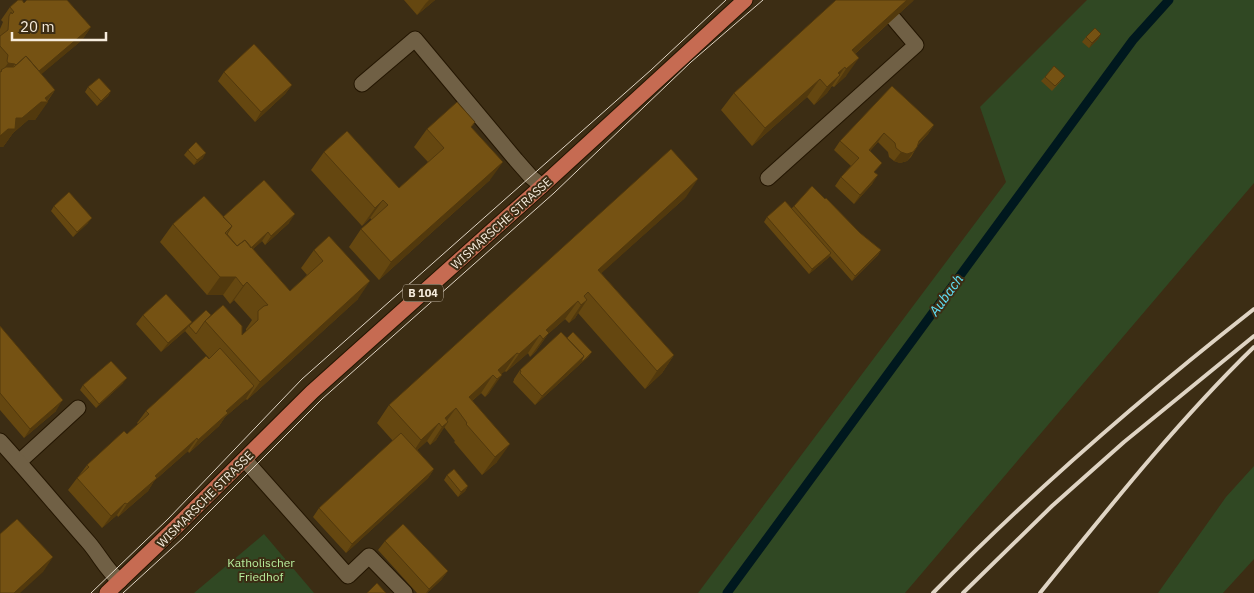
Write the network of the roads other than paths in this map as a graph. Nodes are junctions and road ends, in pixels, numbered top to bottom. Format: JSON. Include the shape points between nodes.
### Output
{"nodes":[{"id":1,"x":745,"y":0,"type":"edge"},
{"id":2,"x":894,"y":19,"type":"edge"},
{"id":3,"x":362,"y":84,"type":"dead end"},
{"id":4,"x":768,"y":178,"type":"dead end"},
{"id":5,"x":542,"y":186,"type":"junction"},
{"id":6,"x":78,"y":408,"type":"dead end"},
{"id":7,"x":0,"y":441,"type":"edge"},
{"id":8,"x":245,"y":460,"type":"junction"},
{"id":9,"x":19,"y":462,"type":"junction"},
{"id":10,"x":120,"y":581,"type":"junction"},
{"id":11,"x":107,"y":593,"type":"edge"},
{"id":12,"x":405,"y":593,"type":"edge"}],
"edges":[{"from":1,"to":5,"type":"main road","name":"WISMARSCHE STRASSE","number":"B 104"},
{"from":2,"to":4,"type":"street","via":[[916,45]]},
{"from":3,"to":5,"type":"street","via":[[414,39],[516,160]]},
{"from":5,"to":8,"type":"main road","name":"WISMARSCHE STRASSE","number":"B 104","via":[[312,392]]},
{"from":6,"to":9,"type":"street"},
{"from":7,"to":9,"type":"street"},
{"from":8,"to":10,"type":"main road","name":"WISMARSCHE STRASSE","number":"B 104"},
{"from":8,"to":12,"type":"street","via":[[348,576],[369,556]]},
{"from":9,"to":10,"type":"street"},
{"from":10,"to":11,"type":"main road","name":"WISMARSCHE STRASSE","number":"B 104"}]}
